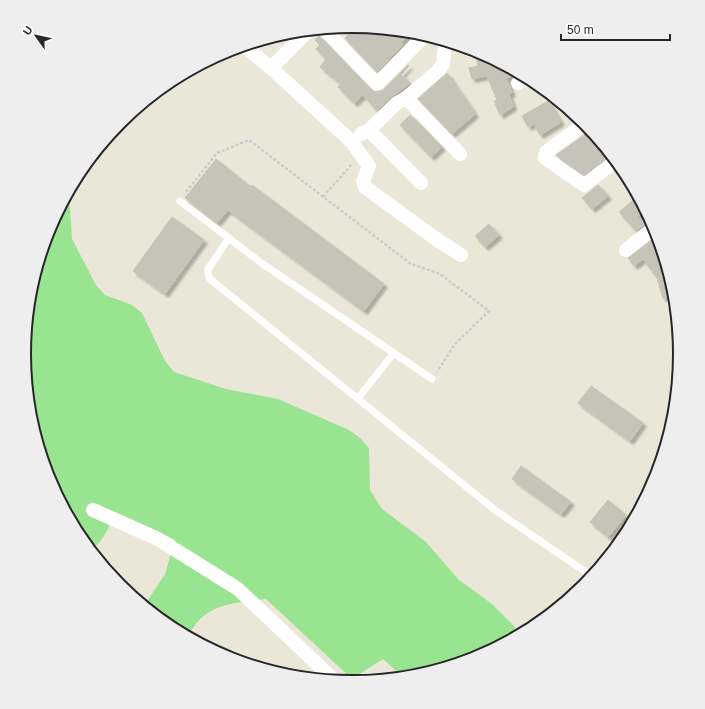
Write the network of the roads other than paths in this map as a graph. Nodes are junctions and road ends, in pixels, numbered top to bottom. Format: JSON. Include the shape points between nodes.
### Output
{"nodes":[{"id":1,"x":329,"y":34,"type":"edge"},
{"id":2,"x":302,"y":37,"type":"edge"},
{"id":3,"x":420,"y":40,"type":"edge"},
{"id":4,"x":443,"y":46,"type":"edge"},
{"id":5,"x":249,"y":50,"type":"edge"},
{"id":6,"x":271,"y":68,"type":"junction"},
{"id":7,"x":406,"y":98,"type":"junction"},
{"id":8,"x":580,"y":127,"type":"edge"},
{"id":9,"x":369,"y":130,"type":"junction"},
{"id":10,"x":351,"y":141,"type":"junction"},
{"id":11,"x":460,"y":154,"type":"dead end"},
{"id":12,"x":612,"y":164,"type":"edge"},
{"id":13,"x":421,"y":183,"type":"dead end"},
{"id":14,"x":180,"y":200,"type":"road end"},
{"id":15,"x":650,"y":231,"type":"edge"},
{"id":16,"x":228,"y":238,"type":"junction"},
{"id":17,"x":626,"y":250,"type":"dead end"},
{"id":18,"x":461,"y":255,"type":"dead end"},
{"id":19,"x":394,"y":353,"type":"junction"},
{"id":20,"x":432,"y":379,"type":"road end"},
{"id":21,"x":358,"y":398,"type":"junction"},
{"id":22,"x":93,"y":510,"type":"dead end"},
{"id":23,"x":588,"y":573,"type":"edge"},
{"id":24,"x":328,"y":675,"type":"edge"}],
"edges":[{"from":1,"to":3,"type":"street","via":[[377,84]]},
{"from":2,"to":6,"type":"street"},
{"from":4,"to":7,"type":"street","via":[[441,67]]},
{"from":5,"to":6,"type":"street"},
{"from":6,"to":10,"type":"street"},
{"from":7,"to":9,"type":"street","via":[[397,103]]},
{"from":7,"to":11,"type":"street"},
{"from":8,"to":12,"type":"street","via":[[546,152],[545,158],[584,185]]},
{"from":9,"to":10,"type":"street"},
{"from":9,"to":13,"type":"street"},
{"from":10,"to":18,"type":"street","via":[[369,166],[363,181],[365,187]]},
{"from":14,"to":16,"type":"lane"},
{"from":15,"to":17,"type":"street"},
{"from":16,"to":19,"type":"lane"},
{"from":16,"to":21,"type":"lane","via":[[208,269],[210,279]]},
{"from":19,"to":20,"type":"lane"},
{"from":19,"to":21,"type":"lane"},
{"from":21,"to":23,"type":"lane","via":[[495,510]]},
{"from":22,"to":24,"type":"street","via":[[158,539],[238,589]]}]}
